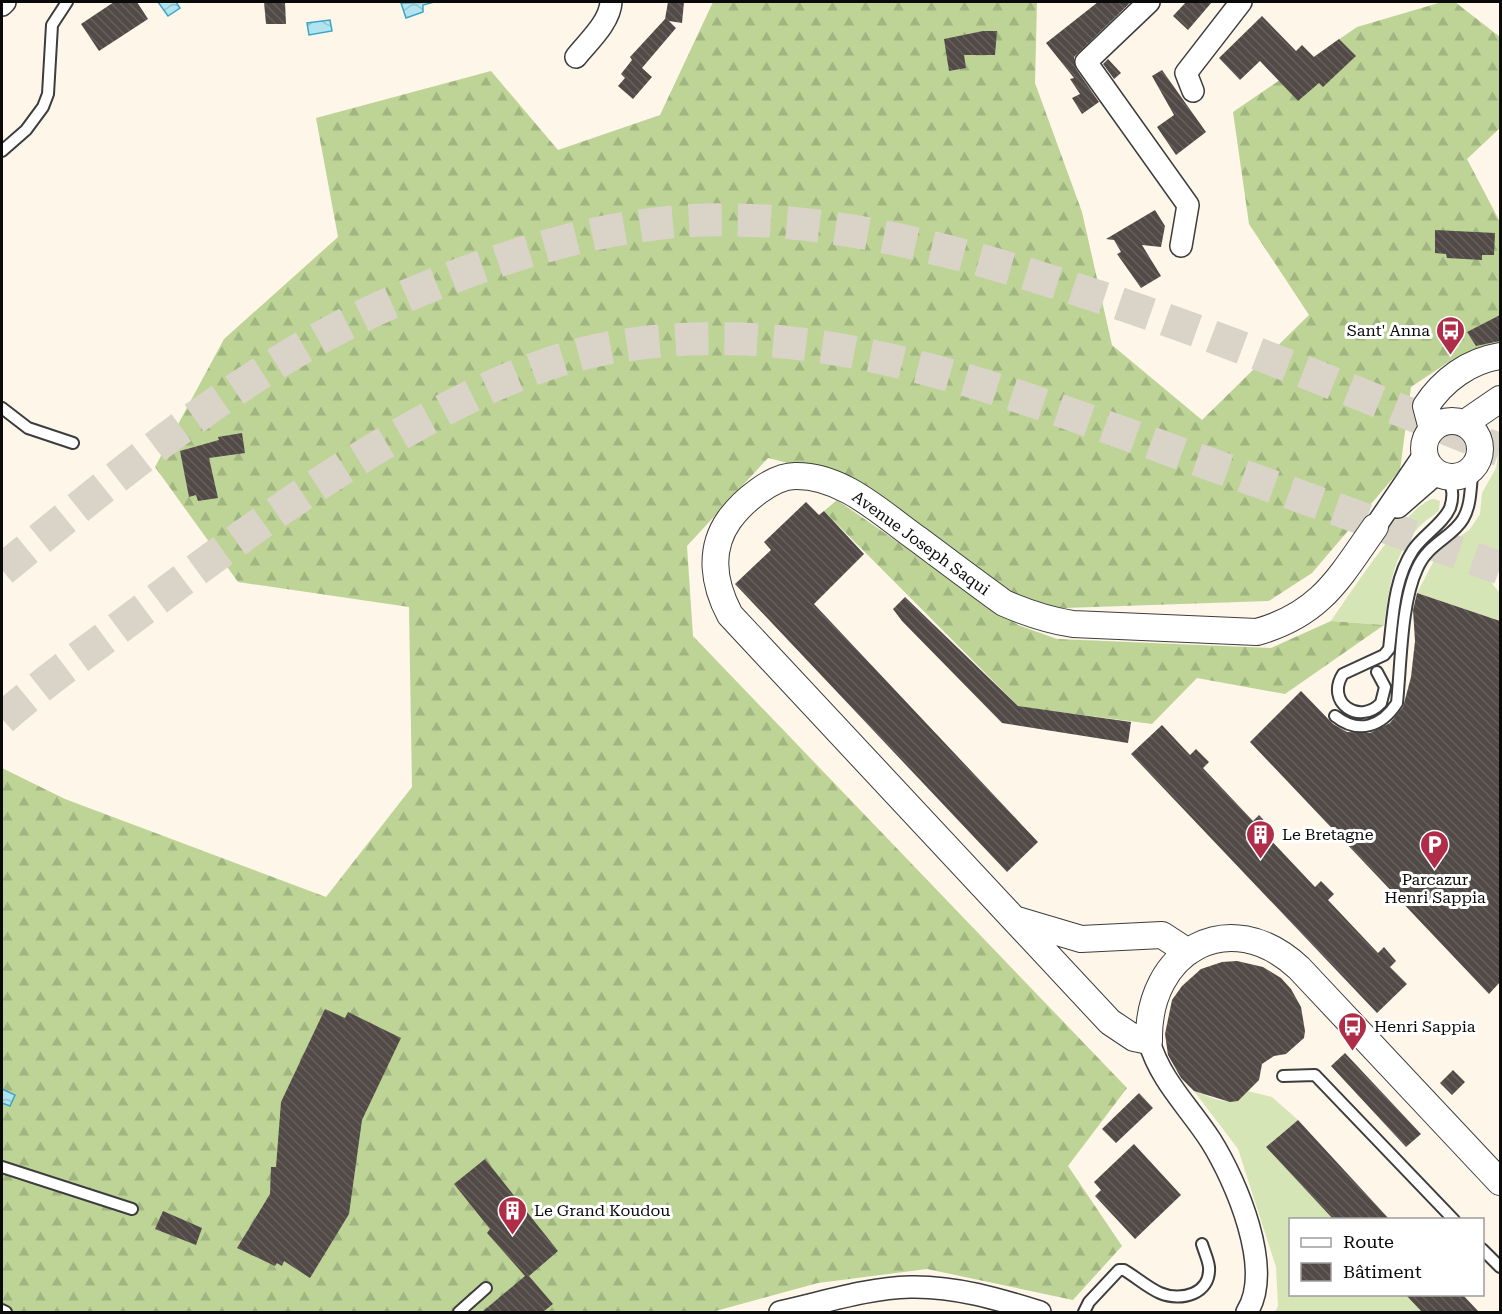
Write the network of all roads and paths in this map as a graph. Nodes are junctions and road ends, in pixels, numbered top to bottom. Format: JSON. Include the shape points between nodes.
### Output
{"nodes":[{"id":1,"x":5,"y":2,"type":"edge"},
{"id":2,"x":67,"y":2,"type":"edge"},
{"id":3,"x":611,"y":2,"type":"edge"},
{"id":4,"x":1149,"y":2,"type":"edge"},
{"id":5,"x":1241,"y":2,"type":"edge"},
{"id":6,"x":2,"y":5,"type":"edge"},
{"id":7,"x":576,"y":57,"type":"dead end"},
{"id":8,"x":1193,"y":91,"type":"dead end"},
{"id":9,"x":2,"y":151,"type":"edge"},
{"id":10,"x":1180,"y":246,"type":"dead end"},
{"id":11,"x":1500,"y":356,"type":"edge"},
{"id":12,"x":1500,"y":399,"type":"edge"},
{"id":13,"x":2,"y":408,"type":"edge"},
{"id":14,"x":1500,"y":411,"type":"edge"},
{"id":15,"x":1432,"y":429,"type":"junction"},
{"id":16,"x":1472,"y":431,"type":"junction"},
{"id":17,"x":73,"y":443,"type":"dead end"},
{"id":18,"x":1436,"y":468,"type":"junction"},
{"id":19,"x":1473,"y":469,"type":"junction"},
{"id":20,"x":1375,"y":527,"type":"joint"},
{"id":21,"x":1377,"y":672,"type":"dead end"},
{"id":22,"x":1335,"y":716,"type":"dead end"},
{"id":23,"x":1009,"y":916,"type":"junction"},
{"id":24,"x":1188,"y":952,"type":"junction"},
{"id":25,"x":1149,"y":1041,"type":"junction"},
{"id":26,"x":1283,"y":1076,"type":"dead end"},
{"id":27,"x":2,"y":1167,"type":"edge"},
{"id":28,"x":1500,"y":1182,"type":"edge"},
{"id":29,"x":132,"y":1209,"type":"dead end"},
{"id":30,"x":1452,"y":1218,"type":"edge"},
{"id":31,"x":1202,"y":1244,"type":"dead end"},
{"id":32,"x":1484,"y":1250,"type":"edge"},
{"id":33,"x":1500,"y":1267,"type":"edge"},
{"id":34,"x":486,"y":1287,"type":"dead end"},
{"id":35,"x":2,"y":1310,"type":"edge"},
{"id":36,"x":6,"y":1312,"type":"edge"},
{"id":37,"x":459,"y":1312,"type":"edge"},
{"id":38,"x":780,"y":1312,"type":"edge"},
{"id":39,"x":1040,"y":1312,"type":"edge"},
{"id":40,"x":1084,"y":1312,"type":"edge"},
{"id":41,"x":1246,"y":1312,"type":"edge"}],
"edges":[{"from":1,"to":6,"type":"street"},
{"from":2,"to":9,"type":"lane","via":[[52,25],[48,93],[43,107]]},
{"from":3,"to":7,"type":"street","via":[[598,30]]},
{"from":4,"to":10,"type":"street","via":[[1086,62],[1188,205]]},
{"from":5,"to":8,"type":"street","via":[[1186,73]]},
{"from":11,"to":15,"type":"street","via":[[1473,364],[1440,388],[1426,406]]},
{"from":12,"to":16,"type":"street"},
{"from":13,"to":17,"type":"lane","via":[[28,428]]},
{"from":14,"to":16,"type":"street"},
{"from":15,"to":16,"type":"street","via":[[1448,421]]},
{"from":15,"to":18,"type":"street","via":[[1424,446]]},
{"from":16,"to":19,"type":"street","via":[[1480,455]]},
{"from":18,"to":19,"type":"street","via":[[1461,476]]},
{"from":18,"to":20,"type":"street","name":"Avenue Joseph Saqui"},
{"from":18,"to":21,"type":"lane","via":[[1452,487],[1450,508],[1406,564],[1396,590],[1389,649],[1343,674],[1337,687],[1345,707],[1352,712],[1368,712],[1381,703],[1384,687]]},
{"from":19,"to":22,"type":"lane","via":[[1462,520],[1424,556],[1416,571],[1409,595],[1397,703],[1388,716],[1362,727]]},
{"from":20,"to":23,"type":"street","name":"Avenue Joseph Saqui","via":[[1331,589],[1306,612],[1257,632],[1073,624],[1025,612],[1004,603],[855,494],[815,477],[793,476],[756,492],[738,507],[723,528],[714,576],[730,615]]},
{"from":23,"to":24,"type":"street","via":[[1081,939],[1162,935]]},
{"from":23,"to":25,"type":"street","name":"Avenue Joseph Saqui","via":[[1110,1022],[1134,1038]]},
{"from":24,"to":25,"type":"street","via":[[1170,968],[1152,1001]]},
{"from":24,"to":28,"type":"street","via":[[1227,937],[1250,939],[1285,954]]},
{"from":25,"to":41,"type":"street","via":[[1155,1063],[1212,1143],[1253,1239],[1257,1282]]},
{"from":26,"to":30,"type":"lane","via":[[1315,1076]]},
{"from":27,"to":29,"type":"lane"},
{"from":31,"to":40,"type":"lane","via":[[1209,1268],[1206,1282],[1197,1292],[1176,1298],[1160,1293],[1124,1269],[1089,1302]]},
{"from":32,"to":33,"type":"lane"},
{"from":34,"to":37,"type":"lane"},
{"from":35,"to":36,"type":"lane"},
{"from":38,"to":39,"type":"street","via":[[910,1287],[964,1291]]}]}
